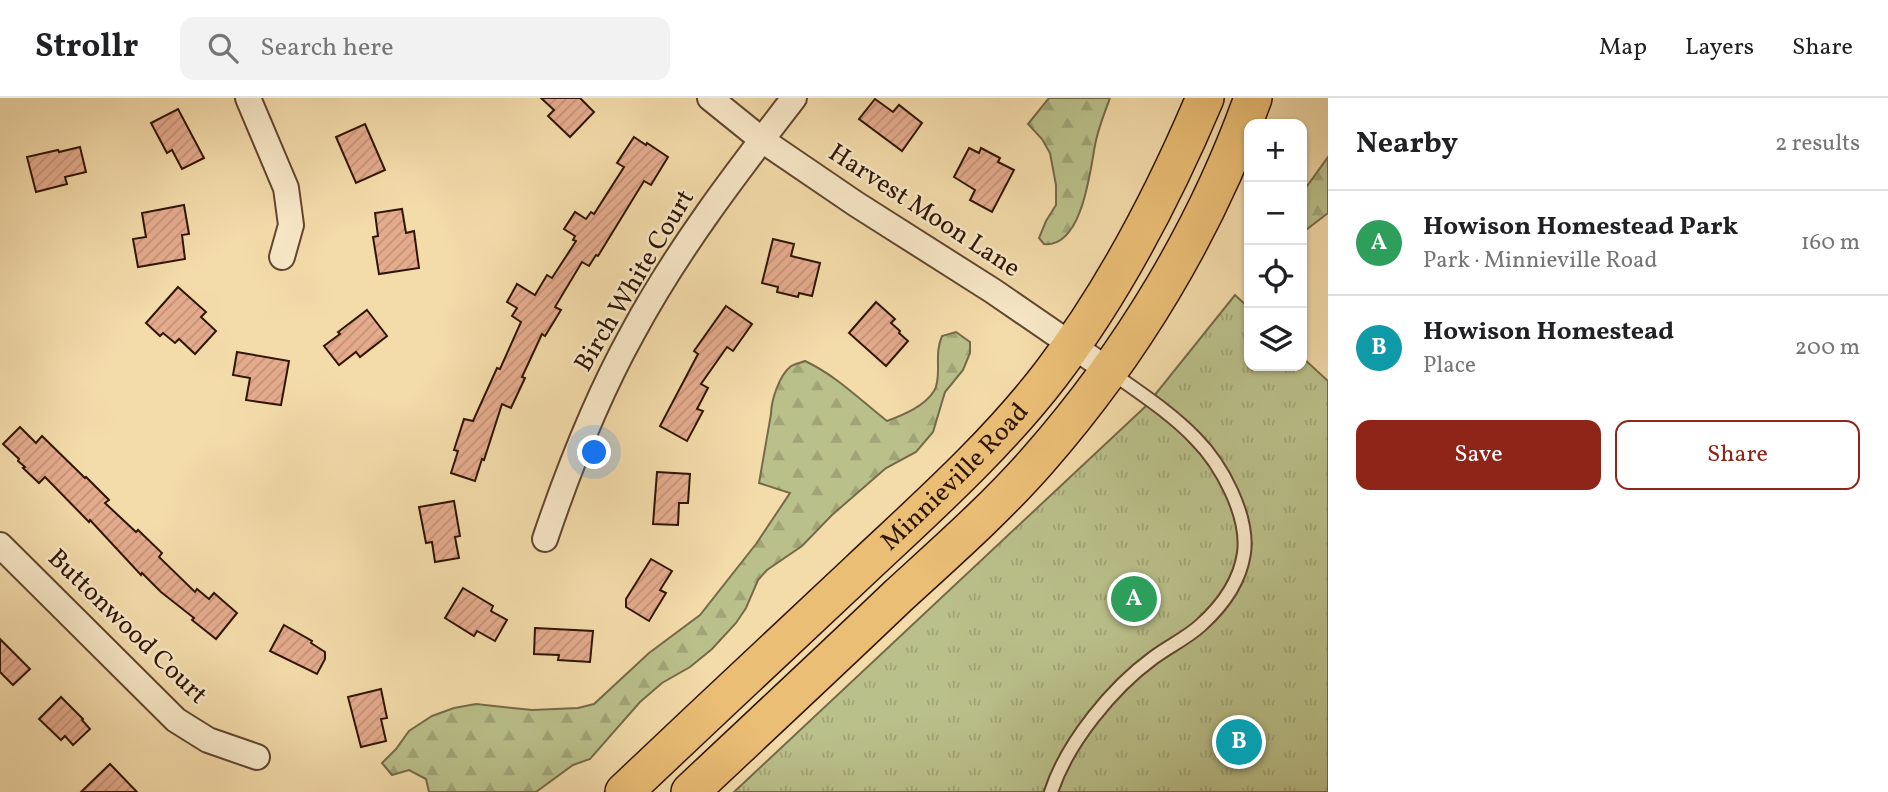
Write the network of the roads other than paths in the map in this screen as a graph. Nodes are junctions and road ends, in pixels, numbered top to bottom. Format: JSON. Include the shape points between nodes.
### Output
{"nodes":[{"id":1,"x":248,"y":98,"type":"edge"},
{"id":2,"x":710,"y":98,"type":"edge"},
{"id":3,"x":794,"y":98,"type":"edge"},
{"id":4,"x":1205,"y":98,"type":"edge"},
{"id":5,"x":1253,"y":98,"type":"edge"},
{"id":6,"x":762,"y":140,"type":"junction"},
{"id":7,"x":282,"y":257,"type":"dead end"},
{"id":8,"x":1072,"y":345,"type":"junction"},
{"id":9,"x":1108,"y":370,"type":"junction"},
{"id":10,"x":545,"y":539,"type":"dead end"},
{"id":11,"x":0,"y":545,"type":"edge"},
{"id":12,"x":257,"y":757,"type":"dead end"},
{"id":13,"x":624,"y":792,"type":"edge"},
{"id":14,"x":690,"y":792,"type":"edge"},
{"id":15,"x":1051,"y":792,"type":"edge"}],
"edges":[{"from":1,"to":7,"type":"street","via":[[286,188],[291,225]]},
{"from":2,"to":6,"type":"street","name":"Harvest Moon Lane"},
{"from":3,"to":6,"type":"street","name":"Birch White Court"},
{"from":4,"to":8,"type":"main road","name":"Minnieville Road","via":[[1155,207]]},
{"from":5,"to":9,"type":"main road","name":"Minnieville Road","via":[[1192,237]]},
{"from":6,"to":8,"type":"street","name":"Harvest Moon Lane"},
{"from":6,"to":10,"type":"street","name":"Birch White Court","via":[[682,250],[632,332],[596,404]]},
{"from":8,"to":9,"type":"street","name":"Harvest Moon Lane"},
{"from":8,"to":13,"type":"main road","name":"Minnieville Road","via":[[1015,418],[957,479]]},
{"from":9,"to":14,"type":"main road","name":"Minnieville Road","via":[[1011,489]]},
{"from":9,"to":15,"type":"lane","via":[[1177,422],[1218,465],[1241,520],[1244,550],[1230,592],[1201,625],[1154,657],[1107,700],[1071,750]]},
{"from":11,"to":12,"type":"street","name":"Buttonwood Court","via":[[176,720],[208,740]]}]}
